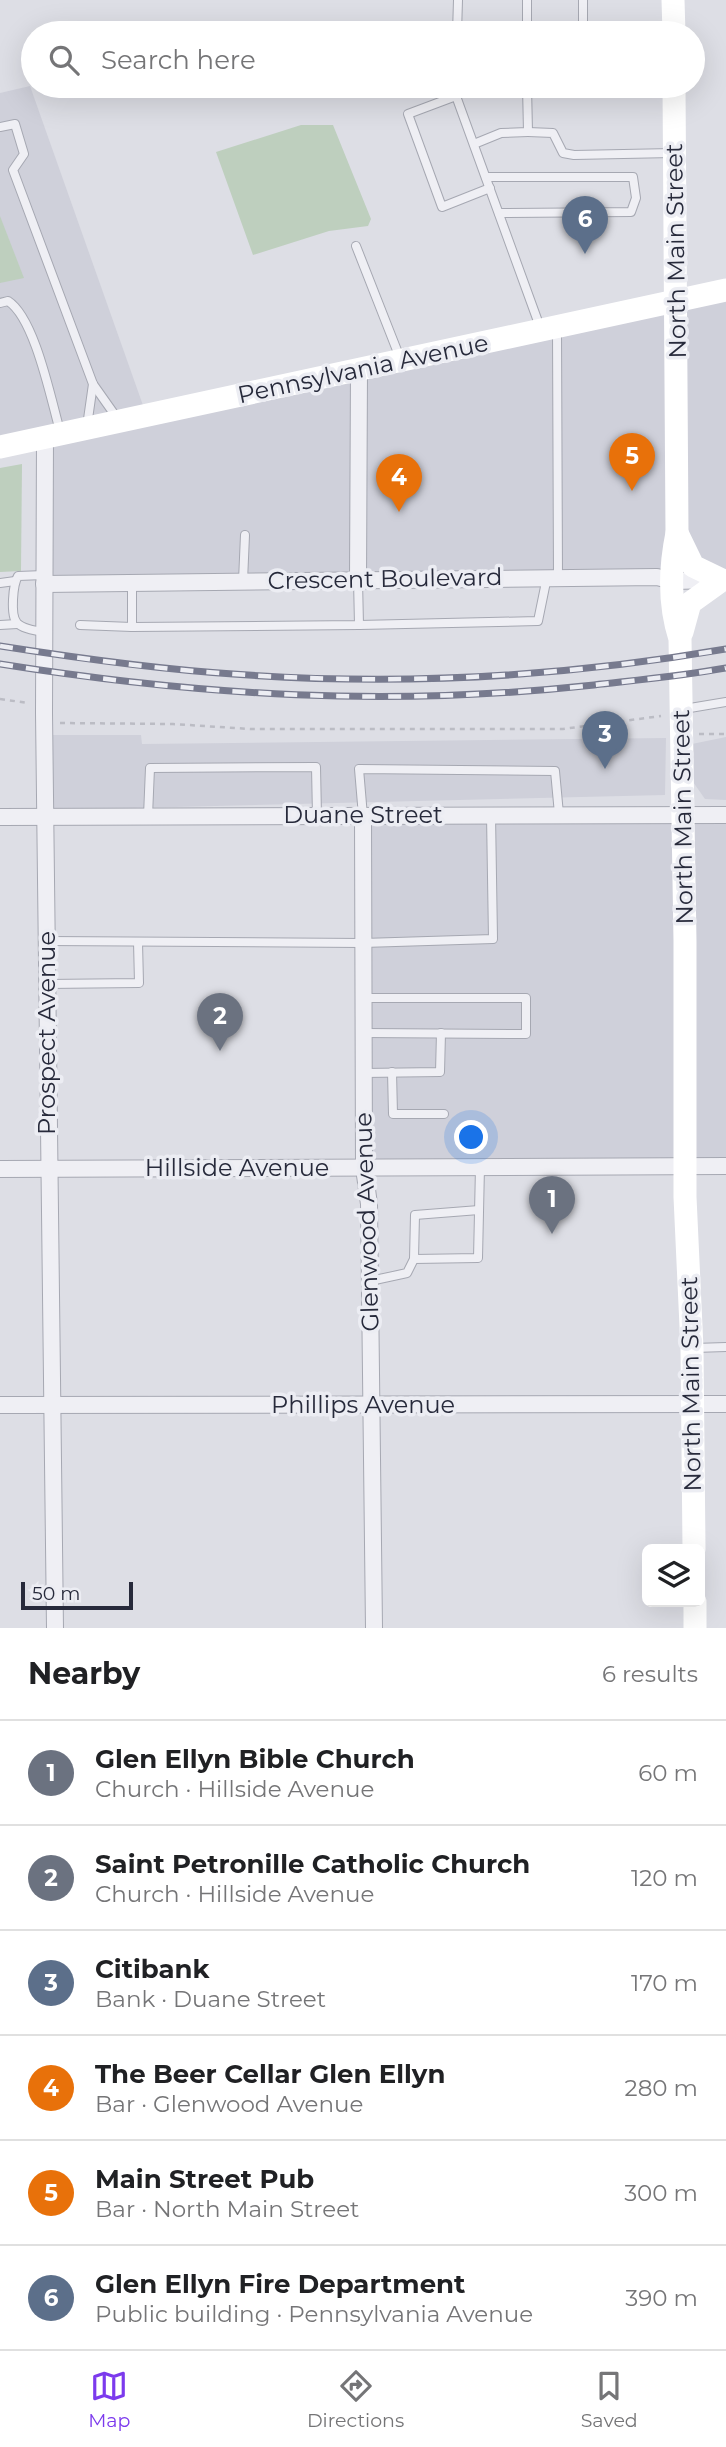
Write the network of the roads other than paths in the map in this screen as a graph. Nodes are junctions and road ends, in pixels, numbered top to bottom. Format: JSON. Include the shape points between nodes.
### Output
{"nodes":[{"id":1,"x":458,"y":0,"type":"edge"},
{"id":2,"x":527,"y":0,"type":"edge"},
{"id":3,"x":583,"y":0,"type":"edge"},
{"id":4,"x":673,"y":0,"type":"edge"},
{"id":5,"x":457,"y":21,"type":"edge"},
{"id":6,"x":527,"y":21,"type":"edge"},
{"id":7,"x":583,"y":21,"type":"edge"},
{"id":8,"x":674,"y":21,"type":"edge"},
{"id":9,"x":451,"y":98,"type":"edge"},
{"id":10,"x":457,"y":98,"type":"edge"},
{"id":11,"x":527,"y":98,"type":"edge"},
{"id":12,"x":674,"y":98,"type":"edge"},
{"id":13,"x":0,"y":127,"type":"edge"},
{"id":14,"x":528,"y":132,"type":"junction"},
{"id":15,"x":474,"y":144,"type":"junction"},
{"id":16,"x":675,"y":153,"type":"junction"},
{"id":17,"x":486,"y":177,"type":"junction"},
{"id":18,"x":490,"y":188,"type":"junction"},
{"id":19,"x":499,"y":213,"type":"junction"},
{"id":20,"x":356,"y":246,"type":"dead end"},
{"id":21,"x":726,"y":290,"type":"edge"},
{"id":22,"x":677,"y":300,"type":"junction"},
{"id":23,"x":0,"y":303,"type":"edge"},
{"id":24,"x":549,"y":328,"type":"junction"},
{"id":25,"x":401,"y":361,"type":"junction"},
{"id":26,"x":359,"y":370,"type":"junction"},
{"id":27,"x":93,"y":384,"type":"junction"},
{"id":28,"x":119,"y":421,"type":"junction"},
{"id":29,"x":87,"y":428,"type":"junction"},
{"id":30,"x":53,"y":436,"type":"junction"},
{"id":31,"x":0,"y":447,"type":"edge"},
{"id":32,"x":677,"y":533,"type":"junction"},
{"id":33,"x":245,"y":536,"type":"dead end"},
{"id":34,"x":552,"y":577,"type":"junction"},
{"id":35,"x":44,"y":579,"type":"junction"},
{"id":36,"x":358,"y":579,"type":"junction"},
{"id":37,"x":15,"y":580,"type":"junction"},
{"id":38,"x":724,"y":580,"type":"edge"},
{"id":39,"x":243,"y":581,"type":"junction"},
{"id":40,"x":673,"y":581,"type":"junction"},
{"id":41,"x":0,"y":583,"type":"edge"},
{"id":42,"x":132,"y":583,"type":"junction"},
{"id":43,"x":17,"y":624,"type":"junction"},
{"id":44,"x":0,"y":625,"type":"edge"},
{"id":45,"x":80,"y":625,"type":"dead end"},
{"id":46,"x":359,"y":625,"type":"junction"},
{"id":47,"x":132,"y":627,"type":"junction"},
{"id":48,"x":44,"y":632,"type":"junction"},
{"id":49,"x":680,"y":639,"type":"junction"},
{"id":50,"x":726,"y":702,"type":"edge"},
{"id":51,"x":670,"y":713,"type":"junction"},
{"id":52,"x":559,"y":814,"type":"junction"},
{"id":53,"x":682,"y":814,"type":"junction"},
{"id":54,"x":491,"y":815,"type":"junction"},
{"id":55,"x":726,"y":815,"type":"edge"},
{"id":56,"x":148,"y":816,"type":"junction"},
{"id":57,"x":317,"y":816,"type":"junction"},
{"id":58,"x":363,"y":816,"type":"junction"},
{"id":59,"x":0,"y":817,"type":"edge"},
{"id":60,"x":45,"y":817,"type":"junction"},
{"id":61,"x":46,"y":941,"type":"junction"},
{"id":62,"x":138,"y":942,"type":"junction"},
{"id":63,"x":363,"y":943,"type":"junction"},
{"id":64,"x":47,"y":984,"type":"junction"},
{"id":65,"x":364,"y":998,"type":"junction"},
{"id":66,"x":364,"y":1033,"type":"junction"},
{"id":67,"x":441,"y":1034,"type":"junction"},
{"id":68,"x":392,"y":1072,"type":"junction"},
{"id":69,"x":364,"y":1073,"type":"junction"},
{"id":70,"x":444,"y":1114,"type":"dead end"},
{"id":71,"x":685,"y":1166,"type":"junction"},
{"id":72,"x":726,"y":1166,"type":"edge"},
{"id":73,"x":480,"y":1167,"type":"junction"},
{"id":74,"x":364,"y":1168,"type":"junction"},
{"id":75,"x":48,"y":1169,"type":"junction"},
{"id":76,"x":0,"y":1170,"type":"edge"},
{"id":77,"x":479,"y":1210,"type":"junction"},
{"id":78,"x":414,"y":1259,"type":"junction"},
{"id":79,"x":370,"y":1281,"type":"junction"},
{"id":80,"x":726,"y":1347,"type":"edge"},
{"id":81,"x":692,"y":1348,"type":"junction"},
{"id":82,"x":692,"y":1404,"type":"junction"},
{"id":83,"x":726,"y":1404,"type":"edge"},
{"id":84,"x":0,"y":1405,"type":"edge"},
{"id":85,"x":51,"y":1405,"type":"junction"},
{"id":86,"x":371,"y":1405,"type":"junction"},
{"id":87,"x":694,"y":1544,"type":"edge"},
{"id":88,"x":695,"y":1607,"type":"edge"},
{"id":89,"x":55,"y":1628,"type":"edge"},
{"id":90,"x":374,"y":1628,"type":"edge"},
{"id":91,"x":695,"y":1628,"type":"edge"}],
"edges":[{"from":1,"to":5,"type":"lane"},
{"from":2,"to":6,"type":"lane"},
{"from":3,"to":7,"type":"lane"},
{"from":4,"to":8,"type":"street"},
{"from":9,"to":18,"type":"lane","via":[[408,114],[442,207]]},
{"from":10,"to":15,"type":"lane"},
{"from":11,"to":14,"type":"lane"},
{"from":12,"to":16,"type":"street","name":"North Main Street"},
{"from":13,"to":27,"type":"lane","via":[[16,124],[24,154],[13,170]]},
{"from":14,"to":15,"type":"lane","via":[[501,133]]},
{"from":14,"to":16,"type":"lane","via":[[552,133],[563,153],[574,155]]},
{"from":15,"to":17,"type":"lane"},
{"from":16,"to":22,"type":"street","name":"North Main Street"},
{"from":17,"to":18,"type":"lane"},
{"from":17,"to":19,"type":"lane","via":[[633,177],[636,198],[631,212]]},
{"from":18,"to":19,"type":"lane"},
{"from":19,"to":24,"type":"lane"},
{"from":20,"to":25,"type":"lane"},
{"from":21,"to":22,"type":"street","name":"Pennsylvania Avenue"},
{"from":22,"to":24,"type":"street","name":"Pennsylvania Avenue"},
{"from":22,"to":32,"type":"street","name":"North Main Street"},
{"from":23,"to":30,"type":"lane","via":[[16,305],[31,333]]},
{"from":24,"to":25,"type":"street","name":"Pennsylvania Avenue"},
{"from":24,"to":34,"type":"lane"},
{"from":25,"to":26,"type":"street","name":"Pennsylvania Avenue"},
{"from":26,"to":28,"type":"street","name":"Pennsylvania Avenue"},
{"from":26,"to":36,"type":"street"},
{"from":27,"to":28,"type":"lane"},
{"from":27,"to":29,"type":"lane"},
{"from":28,"to":29,"type":"street","name":"Pennsylvania Avenue"},
{"from":29,"to":30,"type":"street","name":"Pennsylvania Avenue"},
{"from":30,"to":31,"type":"street","name":"Pennsylvania Avenue"},
{"from":30,"to":35,"type":"street","name":"Prospect Avenue"},
{"from":32,"to":38,"type":"street","via":[[693,566]]},
{"from":32,"to":40,"type":"street","name":"North Main Street"},
{"from":33,"to":39,"type":"lane"},
{"from":34,"to":36,"type":"street","name":"Crescent Boulevard"},
{"from":34,"to":40,"type":"street","name":"Crescent Boulevard"},
{"from":34,"to":46,"type":"lane","via":[[538,621]]},
{"from":35,"to":37,"type":"lane","via":[[18,576]]},
{"from":35,"to":42,"type":"street","name":"Crescent Boulevard"},
{"from":35,"to":48,"type":"street","name":"Prospect Avenue"},
{"from":36,"to":39,"type":"street","name":"Crescent Boulevard"},
{"from":36,"to":46,"type":"lane"},
{"from":37,"to":41,"type":"lane"},
{"from":37,"to":43,"type":"lane"},
{"from":38,"to":40,"type":"street","name":"Crescent Boulevard"},
{"from":38,"to":49,"type":"street","via":[[690,603]]},
{"from":39,"to":42,"type":"street","name":"Crescent Boulevard"},
{"from":40,"to":49,"type":"street","name":"North Main Street","via":[[674,621]]},
{"from":42,"to":47,"type":"lane"},
{"from":43,"to":44,"type":"lane"},
{"from":43,"to":48,"type":"lane"},
{"from":45,"to":47,"type":"lane"},
{"from":46,"to":47,"type":"lane"},
{"from":48,"to":60,"type":"street","name":"Prospect Avenue"},
{"from":49,"to":51,"type":"street","name":"North Main Street"},
{"from":50,"to":51,"type":"lane"},
{"from":51,"to":53,"type":"street","name":"North Main Street"},
{"from":52,"to":53,"type":"street","name":"Duane Street"},
{"from":52,"to":54,"type":"street","name":"Duane Street"},
{"from":52,"to":58,"type":"lane","via":[[555,771],[359,769]]},
{"from":53,"to":55,"type":"street","name":"Duane Street"},
{"from":53,"to":71,"type":"street","name":"North Main Street"},
{"from":54,"to":58,"type":"street","name":"Duane Street"},
{"from":54,"to":63,"type":"lane","via":[[493,939]]},
{"from":56,"to":57,"type":"street","name":"Duane Street"},
{"from":56,"to":57,"type":"lane","via":[[150,768],[316,767]]},
{"from":56,"to":60,"type":"street","name":"Duane Street"},
{"from":57,"to":58,"type":"street","name":"Duane Street"},
{"from":58,"to":63,"type":"street","name":"Glenwood Avenue"},
{"from":59,"to":60,"type":"street","name":"Duane Street"},
{"from":60,"to":61,"type":"street","name":"Prospect Avenue"},
{"from":61,"to":62,"type":"lane"},
{"from":61,"to":64,"type":"street","name":"Prospect Avenue"},
{"from":62,"to":63,"type":"lane"},
{"from":62,"to":64,"type":"lane","via":[[139,983]]},
{"from":63,"to":65,"type":"street","name":"Glenwood Avenue"},
{"from":64,"to":75,"type":"street","name":"Prospect Avenue"},
{"from":65,"to":66,"type":"street","name":"Glenwood Avenue"},
{"from":65,"to":67,"type":"lane","via":[[526,998],[526,1034]]},
{"from":66,"to":67,"type":"lane"},
{"from":66,"to":69,"type":"street","name":"Glenwood Avenue"},
{"from":67,"to":68,"type":"lane","via":[[440,1072]]},
{"from":68,"to":69,"type":"lane"},
{"from":68,"to":70,"type":"lane","via":[[393,1114]]},
{"from":69,"to":74,"type":"street","name":"Glenwood Avenue"},
{"from":71,"to":72,"type":"street","name":"Hillside Avenue"},
{"from":71,"to":73,"type":"street","name":"Hillside Avenue"},
{"from":71,"to":81,"type":"street","name":"North Main Street"},
{"from":73,"to":74,"type":"street","name":"Hillside Avenue"},
{"from":73,"to":77,"type":"lane"},
{"from":74,"to":75,"type":"street","name":"Hillside Avenue"},
{"from":74,"to":79,"type":"street","name":"Glenwood Avenue"},
{"from":75,"to":76,"type":"street","name":"Hillside Avenue"},
{"from":75,"to":85,"type":"street","name":"Prospect Avenue"},
{"from":77,"to":78,"type":"lane","via":[[415,1215]]},
{"from":77,"to":78,"type":"lane","via":[[478,1258]]},
{"from":78,"to":79,"type":"lane","via":[[407,1273]]},
{"from":79,"to":86,"type":"street","name":"Glenwood Avenue"},
{"from":80,"to":81,"type":"lane"},
{"from":81,"to":82,"type":"street","name":"North Main Street"},
{"from":82,"to":83,"type":"street","name":"Phillips Avenue"},
{"from":82,"to":86,"type":"street","name":"Phillips Avenue"},
{"from":82,"to":87,"type":"street","name":"North Main Street"},
{"from":84,"to":85,"type":"street","name":"Phillips Avenue"},
{"from":85,"to":86,"type":"street","name":"Phillips Avenue"},
{"from":85,"to":89,"type":"street","name":"Prospect Avenue"},
{"from":86,"to":90,"type":"street","name":"Glenwood Avenue"},
{"from":88,"to":91,"type":"street"}]}
